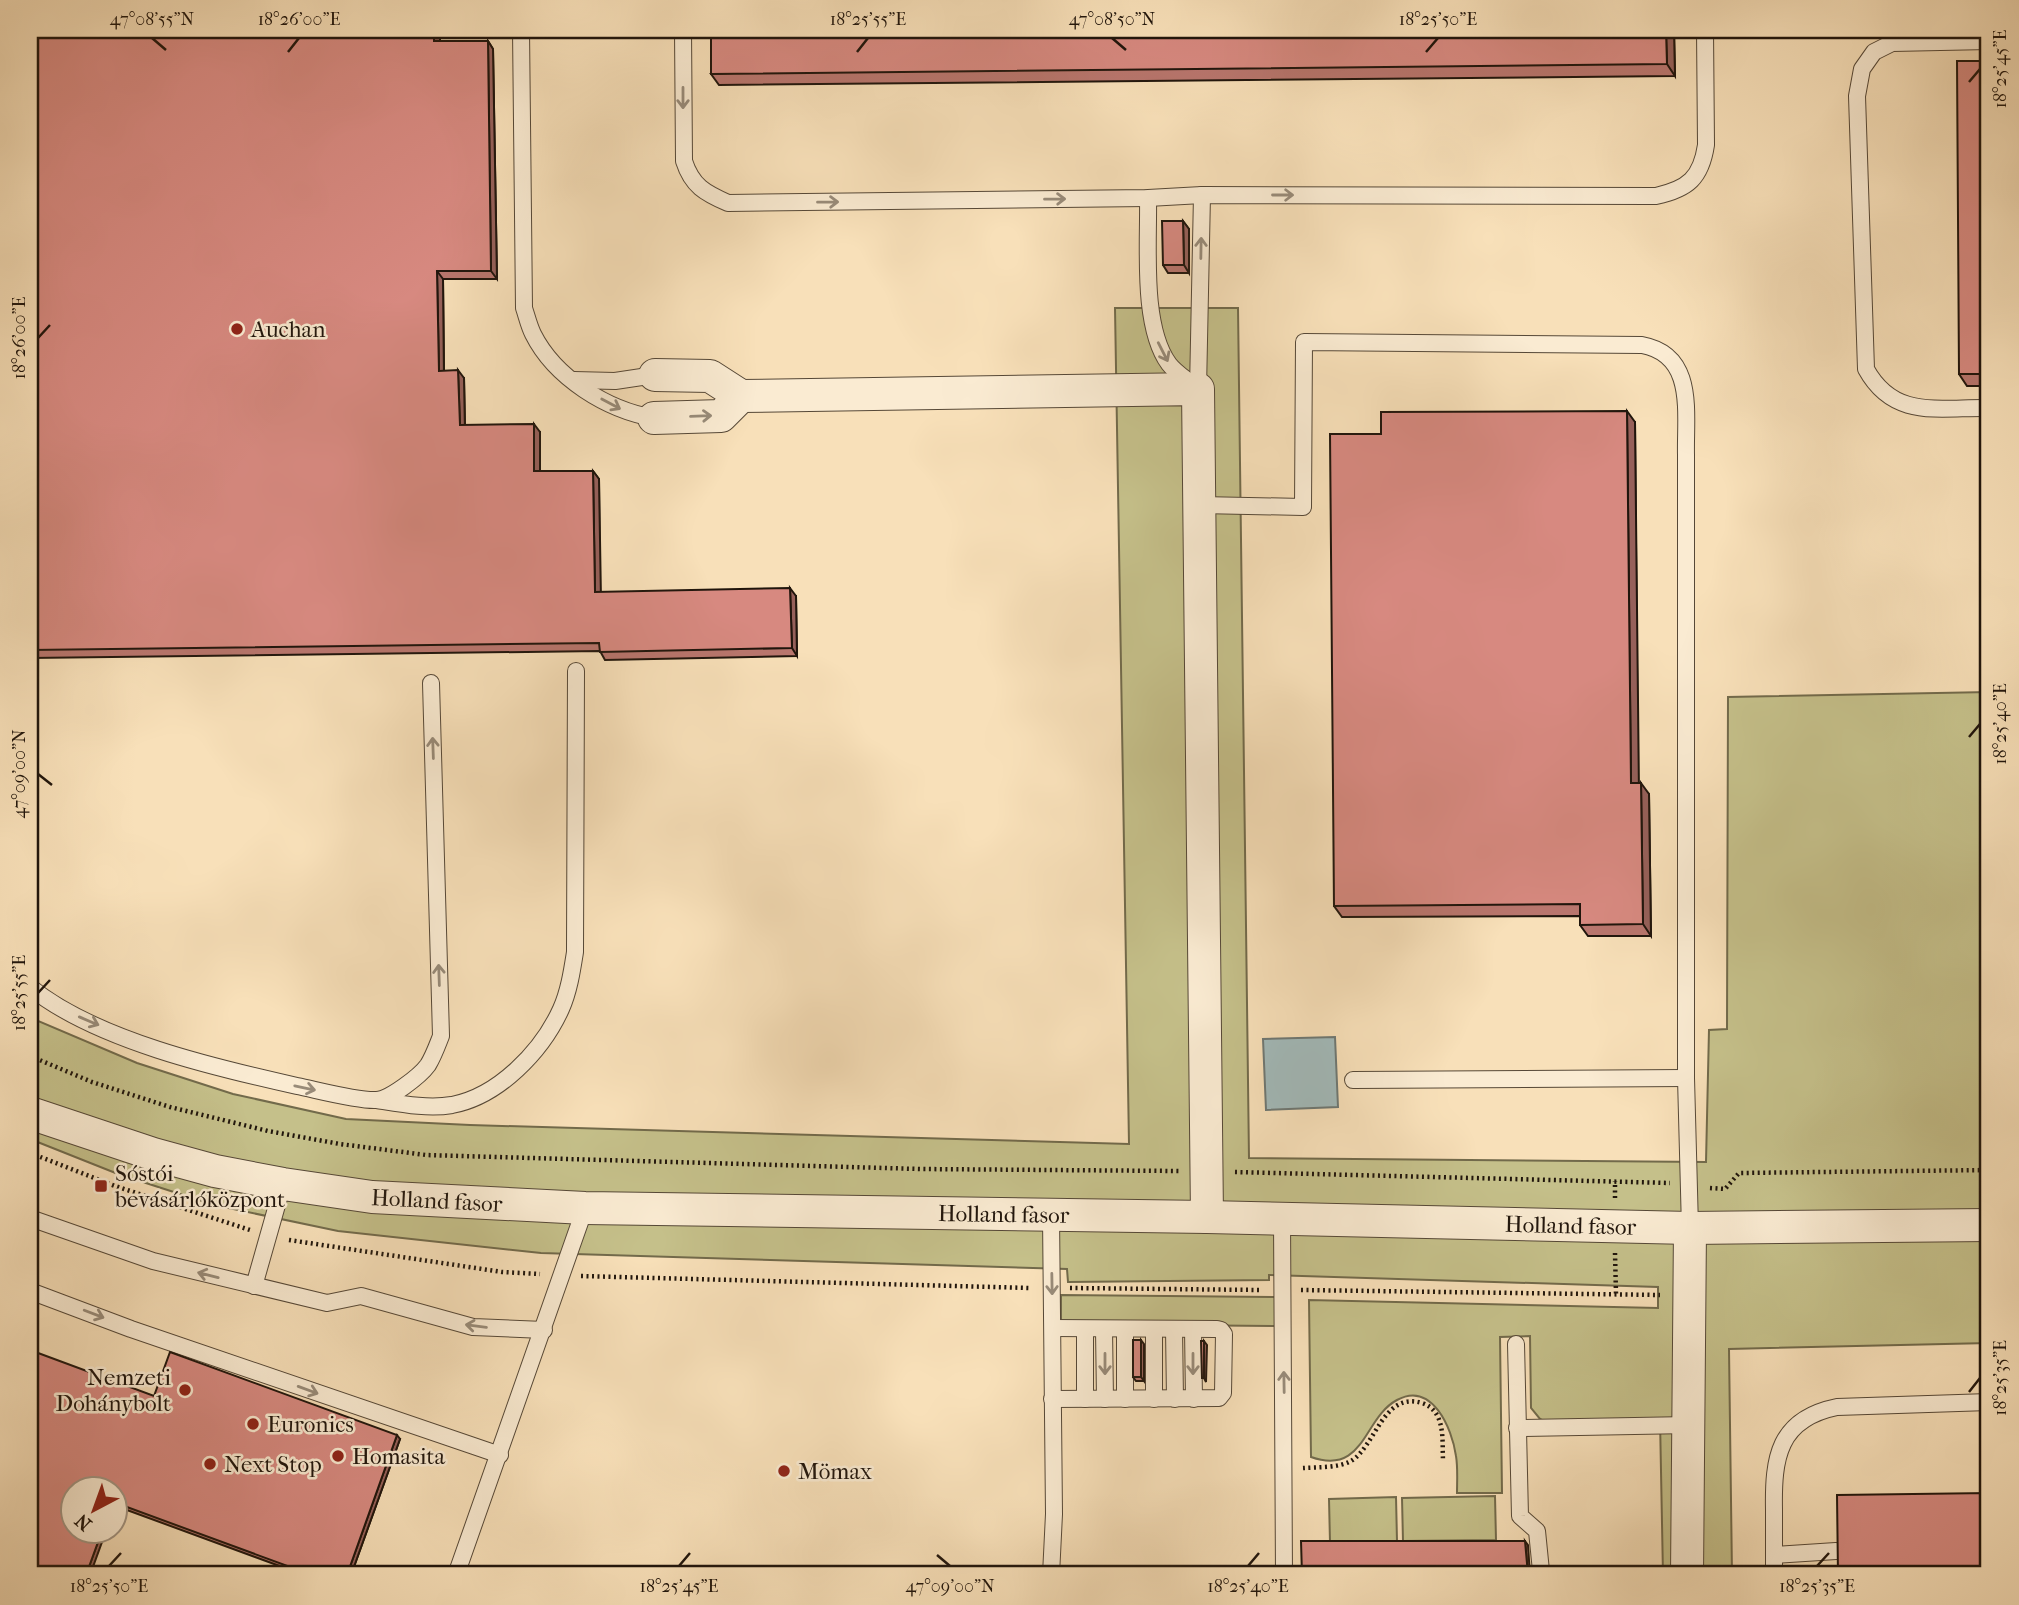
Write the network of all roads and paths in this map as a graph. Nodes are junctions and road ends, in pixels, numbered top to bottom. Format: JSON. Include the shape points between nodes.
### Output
{"nodes":[{"id":1,"x":521,"y":30,"type":"edge"},
{"id":2,"x":683,"y":30,"type":"edge"},
{"id":3,"x":1705,"y":30,"type":"edge"},
{"id":4,"x":1989,"y":41,"type":"edge"},
{"id":5,"x":1202,"y":195,"type":"junction"},
{"id":6,"x":1148,"y":198,"type":"junction"},
{"id":7,"x":655,"y":375,"type":"joint"},
{"id":8,"x":572,"y":380,"type":"junction"},
{"id":9,"x":1198,"y":389,"type":"junction"},
{"id":10,"x":741,"y":396,"type":"junction"},
{"id":11,"x":1989,"y":408,"type":"edge"},
{"id":12,"x":654,"y":418,"type":"joint"},
{"id":13,"x":1200,"y":505,"type":"junction"},
{"id":14,"x":576,"y":671,"type":"dead end"},
{"id":15,"x":431,"y":683,"type":"dead end"},
{"id":16,"x":30,"y":987,"type":"edge"},
{"id":17,"x":30,"y":1056,"type":"edge"},
{"id":18,"x":1686,"y":1078,"type":"junction"},
{"id":19,"x":1353,"y":1080,"type":"dead end"},
{"id":20,"x":377,"y":1100,"type":"junction"},
{"id":21,"x":30,"y":1113,"type":"edge"},
{"id":22,"x":30,"y":1153,"type":"edge"},
{"id":23,"x":1989,"y":1170,"type":"edge"},
{"id":24,"x":1206,"y":1171,"type":"junction"},
{"id":25,"x":1689,"y":1183,"type":"junction"},
{"id":26,"x":284,"y":1184,"type":"junction"},
{"id":27,"x":585,"y":1208,"type":"junction"},
{"id":28,"x":1051,"y":1216,"type":"junction"},
{"id":29,"x":1207,"y":1217,"type":"junction"},
{"id":30,"x":30,"y":1218,"type":"edge"},
{"id":31,"x":1282,"y":1219,"type":"junction"},
{"id":32,"x":1989,"y":1225,"type":"edge"},
{"id":33,"x":1690,"y":1228,"type":"junction"},
{"id":34,"x":269,"y":1236,"type":"junction"},
{"id":35,"x":562,"y":1276,"type":"junction"},
{"id":36,"x":254,"y":1286,"type":"junction"},
{"id":37,"x":1053,"y":1288,"type":"junction"},
{"id":38,"x":1283,"y":1290,"type":"junction"},
{"id":39,"x":30,"y":1291,"type":"edge"},
{"id":40,"x":1690,"y":1296,"type":"junction"},
{"id":41,"x":1053,"y":1328,"type":"junction"},
{"id":42,"x":1085,"y":1329,"type":"junction"},
{"id":43,"x":1104,"y":1329,"type":"junction"},
{"id":44,"x":1125,"y":1329,"type":"junction"},
{"id":45,"x":1154,"y":1329,"type":"junction"},
{"id":46,"x":1174,"y":1329,"type":"junction"},
{"id":47,"x":1193,"y":1329,"type":"junction"},
{"id":48,"x":544,"y":1330,"type":"junction"},
{"id":49,"x":1516,"y":1344,"type":"dead end"},
{"id":50,"x":1052,"y":1399,"type":"junction"},
{"id":51,"x":1085,"y":1399,"type":"junction"},
{"id":52,"x":1105,"y":1399,"type":"junction"},
{"id":53,"x":1125,"y":1399,"type":"junction"},
{"id":54,"x":1154,"y":1399,"type":"junction"},
{"id":55,"x":1175,"y":1399,"type":"junction"},
{"id":56,"x":1194,"y":1399,"type":"junction"},
{"id":57,"x":1989,"y":1402,"type":"edge"},
{"id":58,"x":1689,"y":1425,"type":"junction"},
{"id":59,"x":1517,"y":1428,"type":"junction"},
{"id":60,"x":500,"y":1455,"type":"junction"},
{"id":61,"x":1443,"y":1460,"type":"dead end"},
{"id":62,"x":1295,"y":1469,"type":"dead end"},
{"id":63,"x":1836,"y":1551,"type":"edge"},
{"id":64,"x":1774,"y":1555,"type":"junction"},
{"id":65,"x":1541,"y":1571,"type":"dead end"},
{"id":66,"x":456,"y":1575,"type":"edge"},
{"id":67,"x":1051,"y":1575,"type":"edge"},
{"id":68,"x":1284,"y":1575,"type":"edge"},
{"id":69,"x":1687,"y":1575,"type":"edge"},
{"id":70,"x":1774,"y":1575,"type":"edge"}],
"edges":[{"from":1,"to":8,"type":"lane","via":[[524,308],[540,347]]},
{"from":2,"to":6,"type":"lane","one_way":true,"via":[[684,162],[698,187],[728,203]]},
{"from":5,"to":3,"type":"lane","one_way":true,"via":[[1656,196],[1673,192],[1688,185],[1704,158]]},
{"from":4,"to":11,"type":"lane","via":[[1892,43],[1874,52],[1862,69],[1857,96],[1866,369],[1875,386],[1910,407]]},
{"from":5,"to":6,"type":"lane"},
{"from":9,"to":5,"type":"lane","one_way":true},
{"from":6,"to":9,"type":"lane","one_way":true,"via":[[1153,330],[1170,366]]},
{"from":7,"to":8,"type":"lane","via":[[615,381]]},
{"from":7,"to":10,"type":"street","via":[[710,376]]},
{"from":8,"to":12,"type":"lane","one_way":true,"via":[[610,405]]},
{"from":9,"to":10,"type":"street"},
{"from":9,"to":13,"type":"street"},
{"from":12,"to":10,"type":"street","one_way":true,"via":[[721,416]]},
{"from":13,"to":18,"type":"lane","via":[[1303,507],[1304,342],[1642,345],[1675,363],[1684,386],[1686,455]]},
{"from":13,"to":24,"type":"street"},
{"from":14,"to":20,"type":"lane","via":[[575,952],[561,1009],[531,1054],[484,1093],[434,1107]]},
{"from":20,"to":15,"type":"lane","one_way":true,"via":[[426,1068],[441,1036]]},
{"from":16,"to":20,"type":"lane","one_way":true,"via":[[71,1013],[180,1056],[313,1090]]},
{"from":17,"to":24,"type":"path","via":[[170,1107],[292,1136],[426,1155],[920,1169]]},
{"from":18,"to":19,"type":"lane"},
{"from":18,"to":25,"type":"lane"},
{"from":21,"to":26,"type":"street","name":"Holland fasor","via":[[153,1154]]},
{"from":22,"to":34,"type":"path"},
{"from":23,"to":25,"type":"path","via":[[1739,1173],[1725,1189],[1718,1190]]},
{"from":24,"to":25,"type":"path"},
{"from":24,"to":29,"type":"street"},
{"from":25,"to":33,"type":"lane"},
{"from":26,"to":27,"type":"street","name":"Holland fasor","via":[[372,1197]]},
{"from":26,"to":34,"type":"lane"},
{"from":27,"to":28,"type":"street","name":"Holland fasor"},
{"from":27,"to":35,"type":"lane"},
{"from":28,"to":29,"type":"street","name":"Holland fasor"},
{"from":28,"to":37,"type":"lane","one_way":true},
{"from":29,"to":31,"type":"street","name":"Holland fasor"},
{"from":36,"to":30,"type":"lane","one_way":true,"via":[[153,1261]]},
{"from":31,"to":33,"type":"street","name":"Holland fasor"},
{"from":31,"to":38,"type":"lane"},
{"from":32,"to":33,"type":"street","name":"Holland fasor"},
{"from":33,"to":40,"type":"street"},
{"from":34,"to":35,"type":"path","via":[[502,1272]]},
{"from":34,"to":36,"type":"lane"},
{"from":35,"to":37,"type":"path"},
{"from":35,"to":48,"type":"lane"},
{"from":48,"to":36,"type":"lane","one_way":true,"via":[[473,1327],[361,1296],[327,1303]]},
{"from":37,"to":38,"type":"path"},
{"from":37,"to":41,"type":"lane"},
{"from":38,"to":40,"type":"path"},
{"from":68,"to":38,"type":"lane","one_way":true},
{"from":39,"to":60,"type":"lane","one_way":true},
{"from":40,"to":58,"type":"street"},
{"from":41,"to":42,"type":"lane"},
{"from":41,"to":50,"type":"lane"},
{"from":42,"to":43,"type":"lane"},
{"from":42,"to":51,"type":"lane"},
{"from":43,"to":44,"type":"lane"},
{"from":43,"to":52,"type":"lane","one_way":true},
{"from":44,"to":45,"type":"lane"},
{"from":44,"to":53,"type":"lane"},
{"from":45,"to":46,"type":"lane"},
{"from":45,"to":54,"type":"lane"},
{"from":46,"to":47,"type":"lane"},
{"from":46,"to":55,"type":"lane"},
{"from":47,"to":56,"type":"lane","one_way":true},
{"from":47,"to":56,"type":"lane","via":[[1217,1329],[1224,1334],[1222,1396]]},
{"from":48,"to":60,"type":"lane"},
{"from":49,"to":59,"type":"lane"},
{"from":50,"to":51,"type":"lane"},
{"from":50,"to":67,"type":"lane"},
{"from":51,"to":52,"type":"lane"},
{"from":52,"to":53,"type":"lane"},
{"from":53,"to":54,"type":"lane"},
{"from":54,"to":55,"type":"lane"},
{"from":55,"to":56,"type":"lane"},
{"from":57,"to":64,"type":"lane","via":[[1837,1407],[1809,1416],[1795,1427],[1777,1455]]},
{"from":58,"to":59,"type":"lane"},
{"from":58,"to":69,"type":"street"},
{"from":59,"to":65,"type":"lane","via":[[1520,1516],[1537,1531]]},
{"from":60,"to":66,"type":"lane"},
{"from":61,"to":62,"type":"path","via":[[1441,1423],[1433,1410],[1412,1402],[1394,1407],[1350,1462]]},
{"from":63,"to":64,"type":"lane"},
{"from":64,"to":70,"type":"lane"}]}
